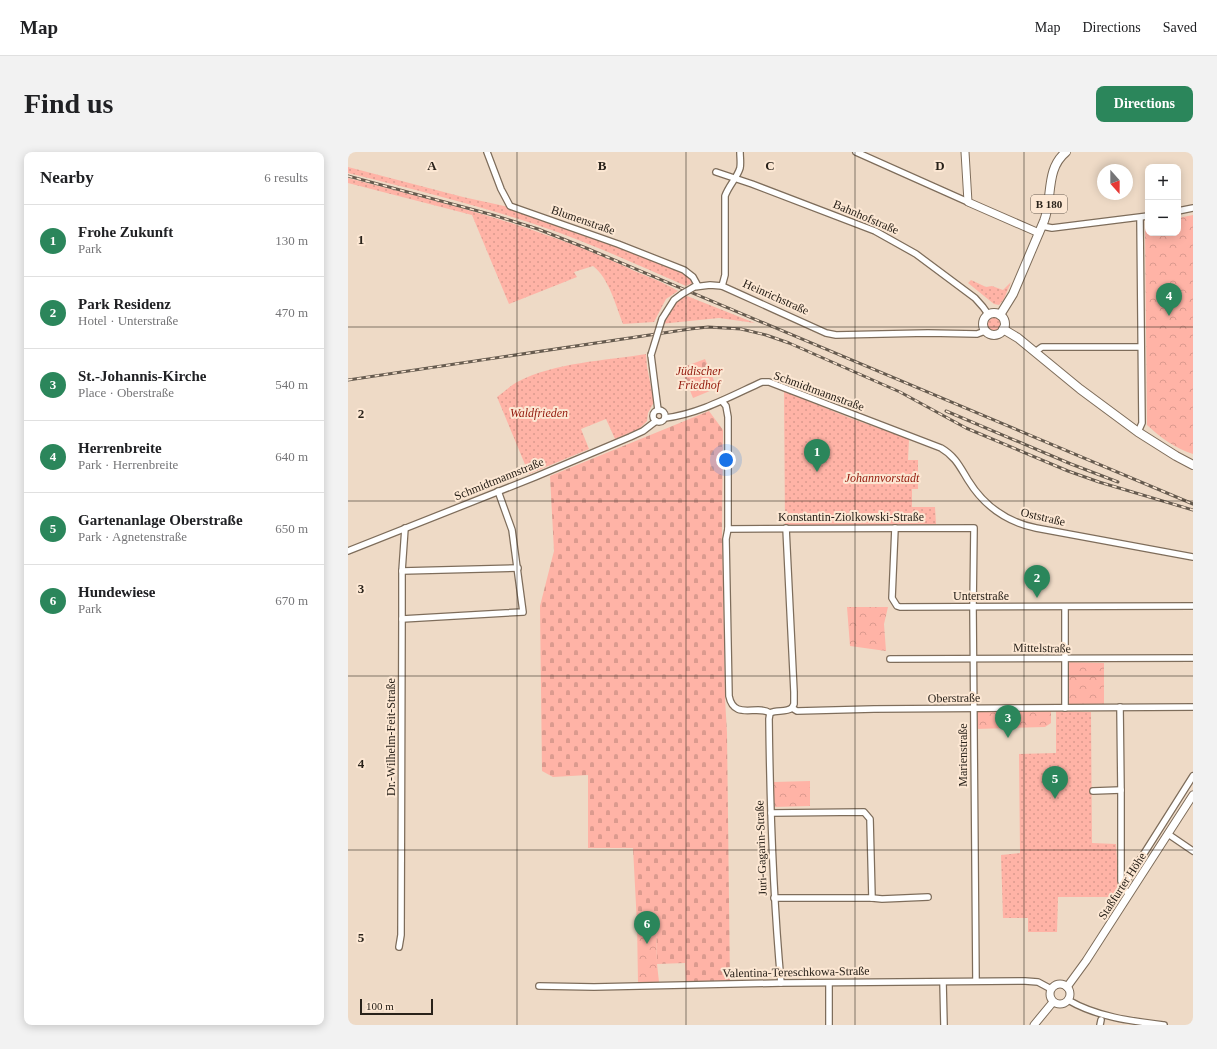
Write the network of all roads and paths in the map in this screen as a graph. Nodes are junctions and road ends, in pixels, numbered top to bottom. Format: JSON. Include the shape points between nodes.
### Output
{"nodes":[{"id":1,"x":486,"y":152,"type":"edge"},
{"id":2,"x":740,"y":152,"type":"edge"},
{"id":3,"x":856,"y":152,"type":"edge"},
{"id":4,"x":965,"y":152,"type":"edge"},
{"id":5,"x":1066,"y":152,"type":"edge"},
{"id":6,"x":716,"y":172,"type":"dead end"},
{"id":7,"x":735,"y":178,"type":"junction"},
{"id":8,"x":968,"y":202,"type":"junction"},
{"id":9,"x":1193,"y":208,"type":"edge"},
{"id":10,"x":1181,"y":210,"type":"edge"},
{"id":11,"x":1145,"y":217,"type":"edge"},
{"id":12,"x":1140,"y":218,"type":"junction"},
{"id":13,"x":1041,"y":229,"type":"junction"},
{"id":14,"x":722,"y":286,"type":"junction"},
{"id":15,"x":696,"y":287,"type":"junction"},
{"id":16,"x":988,"y":314,"type":"junction"},
{"id":17,"x":1000,"y":315,"type":"junction"},
{"id":18,"x":1003,"y":329,"type":"junction"},
{"id":19,"x":985,"y":331,"type":"junction"},
{"id":20,"x":1141,"y":348,"type":"junction"},
{"id":21,"x":1035,"y":352,"type":"junction"},
{"id":22,"x":722,"y":400,"type":"junction"},
{"id":23,"x":658,"y":410,"type":"junction"},
{"id":24,"x":665,"y":418,"type":"junction"},
{"id":25,"x":656,"y":421,"type":"junction"},
{"id":26,"x":1138,"y":432,"type":"junction"},
{"id":27,"x":921,"y":440,"type":"joint"},
{"id":28,"x":1193,"y":465,"type":"edge"},
{"id":29,"x":498,"y":491,"type":"junction"},
{"id":30,"x":405,"y":528,"type":"junction"},
{"id":31,"x":786,"y":528,"type":"junction"},
{"id":32,"x":895,"y":528,"type":"junction"},
{"id":33,"x":974,"y":528,"type":"joint"},
{"id":34,"x":728,"y":529,"type":"junction"},
{"id":35,"x":348,"y":552,"type":"edge"},
{"id":36,"x":1193,"y":557,"type":"edge"},
{"id":37,"x":518,"y":568,"type":"junction"},
{"id":38,"x":402,"y":571,"type":"junction"},
{"id":39,"x":1193,"y":606,"type":"edge"},
{"id":40,"x":973,"y":607,"type":"junction"},
{"id":41,"x":1065,"y":607,"type":"junction"},
{"id":42,"x":402,"y":618,"type":"junction"},
{"id":43,"x":974,"y":658,"type":"junction"},
{"id":44,"x":1193,"y":658,"type":"edge"},
{"id":45,"x":890,"y":659,"type":"dead end"},
{"id":46,"x":1064,"y":659,"type":"junction"},
{"id":47,"x":1120,"y":707,"type":"junction"},
{"id":48,"x":1193,"y":707,"type":"edge"},
{"id":49,"x":792,"y":708,"type":"junction"},
{"id":50,"x":974,"y":708,"type":"junction"},
{"id":51,"x":1065,"y":708,"type":"junction"},
{"id":52,"x":770,"y":713,"type":"junction"},
{"id":53,"x":1193,"y":776,"type":"edge"},
{"id":54,"x":1122,"y":790,"type":"junction"},
{"id":55,"x":1093,"y":791,"type":"dead end"},
{"id":56,"x":1193,"y":795,"type":"edge"},
{"id":57,"x":771,"y":813,"type":"junction"},
{"id":58,"x":1168,"y":834,"type":"junction"},
{"id":59,"x":1193,"y":851,"type":"edge"},
{"id":60,"x":1122,"y":885,"type":"junction"},
{"id":61,"x":1129,"y":894,"type":"junction"},
{"id":62,"x":928,"y":897,"type":"dead end"},
{"id":63,"x":774,"y":898,"type":"junction"},
{"id":64,"x":872,"y":898,"type":"junction"},
{"id":65,"x":399,"y":947,"type":"dead end"},
{"id":66,"x":943,"y":982,"type":"junction"},
{"id":67,"x":976,"y":982,"type":"junction"},
{"id":68,"x":781,"y":983,"type":"junction"},
{"id":69,"x":829,"y":983,"type":"junction"},
{"id":70,"x":539,"y":986,"type":"dead end"},
{"id":71,"x":1067,"y":987,"type":"junction"},
{"id":72,"x":1051,"y":989,"type":"junction"},
{"id":73,"x":1068,"y":1000,"type":"junction"},
{"id":74,"x":1053,"y":1002,"type":"junction"},
{"id":75,"x":829,"y":1025,"type":"edge"},
{"id":76,"x":944,"y":1025,"type":"edge"},
{"id":77,"x":1034,"y":1025,"type":"edge"},
{"id":78,"x":1164,"y":1025,"type":"edge"}],
"edges":[{"from":1,"to":15,"type":"street","name":"Blumenstraße","via":[[510,206],[684,270],[693,277]]},
{"from":2,"to":7,"type":"street","via":[[740,167]]},
{"from":3,"to":8,"type":"street"},
{"from":4,"to":8,"type":"main road"},
{"from":5,"to":13,"type":"main road","number":"B 180","via":[[1058,159],[1053,171],[1048,210]]},
{"from":6,"to":7,"type":"street","name":"Bahnhofstraße"},
{"from":7,"to":14,"type":"street","via":[[728,186],[725,196],[725,275]]},
{"from":7,"to":16,"type":"street","name":"Bahnhofstraße","via":[[875,231],[916,254],[975,298]]},
{"from":8,"to":13,"type":"main road"},
{"from":9,"to":10,"type":"street"},
{"from":11,"to":12,"type":"street"},
{"from":12,"to":13,"type":"street"},
{"from":12,"to":20,"type":"street"},
{"from":13,"to":17,"type":"main road","number":"B 180","via":[[1013,294]]},
{"from":14,"to":15,"type":"street","name":"Heinrichstraße"},
{"from":14,"to":19,"type":"street","name":"Heinrichstraße","via":[[826,333],[836,335],[978,334]]},
{"from":15,"to":23,"type":"street","name":"Heinrichstraße","bridge":true,"via":[[674,300],[662,319],[651,355]]},
{"from":16,"to":17,"type":"main road"},
{"from":16,"to":19,"type":"main road","via":[[983,322]]},
{"from":17,"to":18,"type":"main road","via":[[1004,322]]},
{"from":18,"to":19,"type":"main road","via":[[995,335]]},
{"from":18,"to":21,"type":"main road","via":[[1015,335]]},
{"from":20,"to":21,"type":"street","via":[[1042,347]]},
{"from":20,"to":26,"type":"street","via":[[1142,423]]},
{"from":21,"to":26,"type":"main road"},
{"from":22,"to":24,"type":"street","name":"Schmidtmannstraße","via":[[680,416]]},
{"from":22,"to":27,"type":"street","name":"Schmidtmannstraße","via":[[762,382],[769,382]]},
{"from":22,"to":34,"type":"street","via":[[728,416]]},
{"from":23,"to":24,"type":"street","via":[[663,411]]},
{"from":23,"to":25,"type":"street","via":[[653,416]]},
{"from":24,"to":25,"type":"street","via":[[661,422]]},
{"from":25,"to":29,"type":"street","name":"Schmidtmannstraße","via":[[643,431]]},
{"from":26,"to":28,"type":"main road"},
{"from":27,"to":36,"type":"street","name":"Oststraße","via":[[953,456],[988,505],[1021,525]]},
{"from":29,"to":30,"type":"street","name":"Schmidtmannstraße"},
{"from":29,"to":37,"type":"street","via":[[512,530]]},
{"from":30,"to":35,"type":"street","name":"Schmidtmannstraße"},
{"from":30,"to":38,"type":"street","name":"Dr.-Wilhelm-Feit-Straße"},
{"from":31,"to":32,"type":"street","name":"Konstantin-Ziolkowski-Straße"},
{"from":31,"to":34,"type":"street","name":"Konstantin-Ziolkowski-Straße"},
{"from":31,"to":49,"type":"street","via":[[794,692]]},
{"from":32,"to":33,"type":"street","name":"Konstantin-Ziolkowski-Straße"},
{"from":32,"to":40,"type":"street","name":"Unterstraße","via":[[892,598],[897,606]]},
{"from":33,"to":40,"type":"street","name":"Marienstraße"},
{"from":34,"to":52,"type":"street","name":"Oberstraße","via":[[726,539],[730,696],[732,704],[737,709]]},
{"from":37,"to":38,"type":"street"},
{"from":37,"to":42,"type":"street","via":[[523,612]]},
{"from":38,"to":42,"type":"street","name":"Dr.-Wilhelm-Feit-Straße"},
{"from":39,"to":41,"type":"street","name":"Unterstraße"},
{"from":40,"to":41,"type":"street","name":"Unterstraße"},
{"from":40,"to":43,"type":"street","name":"Marienstraße"},
{"from":41,"to":46,"type":"street"},
{"from":42,"to":65,"type":"street","name":"Dr.-Wilhelm-Feit-Straße"},
{"from":43,"to":45,"type":"street","name":"Mittelstraße"},
{"from":43,"to":46,"type":"street","name":"Mittelstraße"},
{"from":43,"to":50,"type":"street","name":"Marienstraße"},
{"from":44,"to":46,"type":"street","name":"Mittelstraße"},
{"from":46,"to":51,"type":"street"},
{"from":47,"to":48,"type":"street","name":"Oberstraße"},
{"from":47,"to":51,"type":"street","name":"Oberstraße"},
{"from":47,"to":54,"type":"street"},
{"from":49,"to":50,"type":"street","name":"Oberstraße","via":[[797,711]]},
{"from":49,"to":52,"type":"street","name":"Oberstraße"},
{"from":50,"to":51,"type":"street","name":"Oberstraße"},
{"from":50,"to":67,"type":"street","name":"Marienstraße"},
{"from":52,"to":57,"type":"street","name":"Juri-Gagarin-Straße"},
{"from":53,"to":60,"type":"street","name":"Staßfurter Höhe"},
{"from":54,"to":55,"type":"street"},
{"from":54,"to":60,"type":"street"},
{"from":56,"to":58,"type":"main road","name":"Staßfurter Höhe"},
{"from":57,"to":63,"type":"street","name":"Juri-Gagarin-Straße"},
{"from":57,"to":64,"type":"street","via":[[864,812],[870,819]]},
{"from":58,"to":59,"type":"street"},
{"from":58,"to":61,"type":"main road","name":"Staßfurter Höhe"},
{"from":60,"to":61,"type":"street"},
{"from":61,"to":71,"type":"main road","name":"Staßfurter Höhe"},
{"from":62,"to":64,"type":"street"},
{"from":63,"to":64,"type":"street"},
{"from":63,"to":68,"type":"street","name":"Juri-Gagarin-Straße"},
{"from":66,"to":67,"type":"street","name":"Valentina-Tereschkowa-Straße"},
{"from":66,"to":69,"type":"street","name":"Valentina-Tereschkowa-Straße"},
{"from":66,"to":76,"type":"street"},
{"from":67,"to":72,"type":"street","name":"Valentina-Tereschkowa-Straße","via":[[1038,982]]},
{"from":68,"to":69,"type":"street","name":"Valentina-Tereschkowa-Straße"},
{"from":68,"to":70,"type":"street","name":"Valentina-Tereschkowa-Straße"},
{"from":69,"to":75,"type":"street"},
{"from":71,"to":72,"type":"main road","via":[[1058,984]]},
{"from":71,"to":73,"type":"main road","via":[[1070,993]]},
{"from":72,"to":74,"type":"main road","via":[[1050,996]]},
{"from":73,"to":74,"type":"main road","via":[[1061,1004]]},
{"from":73,"to":78,"type":"street","via":[[1092,1012],[1134,1022]]},
{"from":74,"to":77,"type":"main road"}]}
